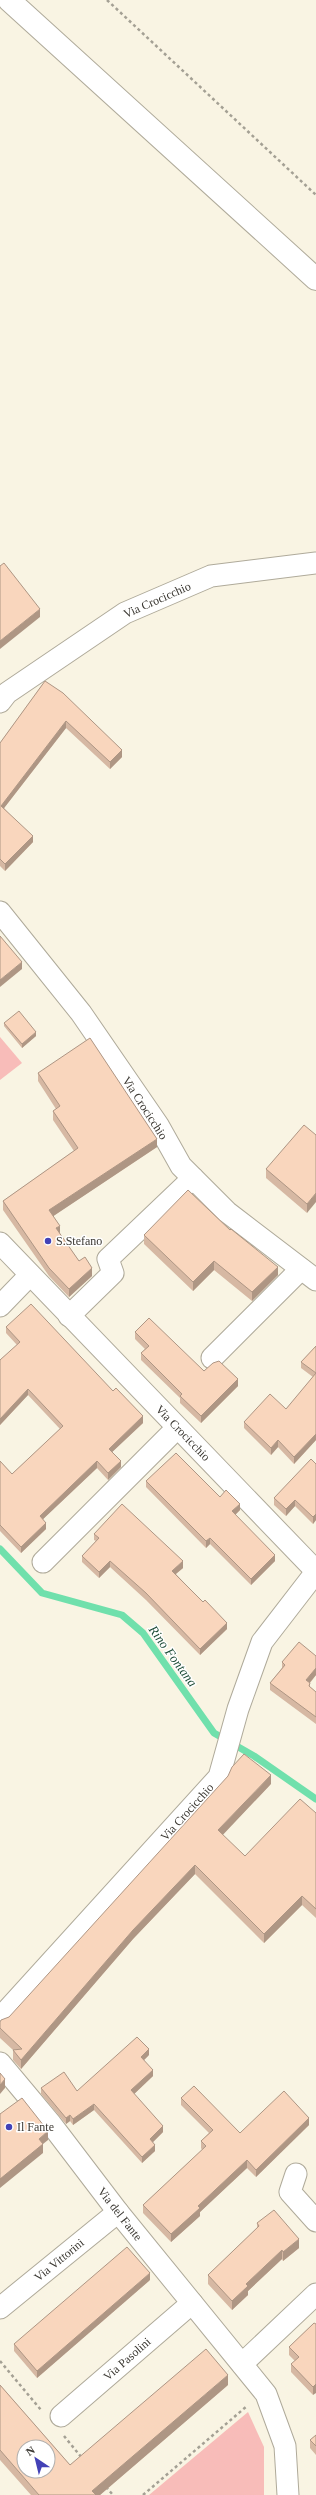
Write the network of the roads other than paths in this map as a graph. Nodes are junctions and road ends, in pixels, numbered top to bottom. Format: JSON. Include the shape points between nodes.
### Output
{"nodes":[{"id":1,"x":9,"y":0,"type":"edge"},
{"id":2,"x":316,"y":279,"type":"edge"},
{"id":3,"x":316,"y":563,"type":"edge"},
{"id":4,"x":0,"y":702,"type":"edge"},
{"id":5,"x":0,"y":912,"type":"edge"},
{"id":6,"x":193,"y":1178,"type":"junction"},
{"id":7,"x":0,"y":1242,"type":"edge"},
{"id":8,"x":309,"y":1274,"type":"edge"},
{"id":9,"x":30,"y":1275,"type":"junction"},
{"id":10,"x":0,"y":1306,"type":"edge"},
{"id":11,"x":69,"y":1316,"type":"junction"},
{"id":12,"x":212,"y":1358,"type":"dead end"},
{"id":13,"x":177,"y":1428,"type":"junction"},
{"id":14,"x":43,"y":1562,"type":"dead end"},
{"id":15,"x":316,"y":1572,"type":"edge"},
{"id":16,"x":0,"y":2018,"type":"edge"},
{"id":17,"x":0,"y":2063,"type":"edge"},
{"id":18,"x":296,"y":2174,"type":"dead end"},
{"id":19,"x":118,"y":2212,"type":"junction"},
{"id":20,"x":316,"y":2221,"type":"edge"},
{"id":21,"x":316,"y":2294,"type":"edge"},
{"id":22,"x":192,"y":2303,"type":"junction"},
{"id":23,"x":0,"y":2308,"type":"edge"},
{"id":24,"x":242,"y":2364,"type":"junction"},
{"id":25,"x":61,"y":2416,"type":"dead end"},
{"id":26,"x":288,"y":2495,"type":"edge"}],
"edges":[{"from":1,"to":2,"type":"street"},
{"from":3,"to":4,"type":"street","name":"Via Crocicchio","via":[[211,576],[125,613],[7,693]]},
{"from":5,"to":6,"type":"street","name":"Via Crocicchio","via":[[81,1013],[158,1125],[180,1166]]},
{"from":6,"to":8,"type":"street","name":"Via Crocicchio","via":[[227,1212]]},
{"from":6,"to":11,"type":"street","via":[[108,1259],[112,1274]]},
{"from":7,"to":9,"type":"street","name":"Via Crocicchio"},
{"from":8,"to":12,"type":"street"},
{"from":9,"to":10,"type":"street"},
{"from":9,"to":11,"type":"street","name":"Via Crocicchio"},
{"from":11,"to":13,"type":"street","name":"Via Crocicchio"},
{"from":13,"to":14,"type":"street"},
{"from":13,"to":15,"type":"street","name":"Via Crocicchio"},
{"from":15,"to":16,"type":"street","name":"Via Crocicchio","via":[[262,1642],[238,1709],[219,1777]]},
{"from":17,"to":19,"type":"street","name":"Via del Fante","via":[[51,2124]]},
{"from":18,"to":20,"type":"street","via":[[290,2192]]},
{"from":19,"to":22,"type":"street","name":"Via del Fante"},
{"from":19,"to":23,"type":"street","name":"Via Vittorini"},
{"from":21,"to":24,"type":"street"},
{"from":22,"to":24,"type":"street","name":"Via del Fante"},
{"from":22,"to":25,"type":"street","name":"Via Pasolini"},
{"from":24,"to":26,"type":"street","name":"Via del Fante","via":[[264,2391],[285,2446]]}]}
